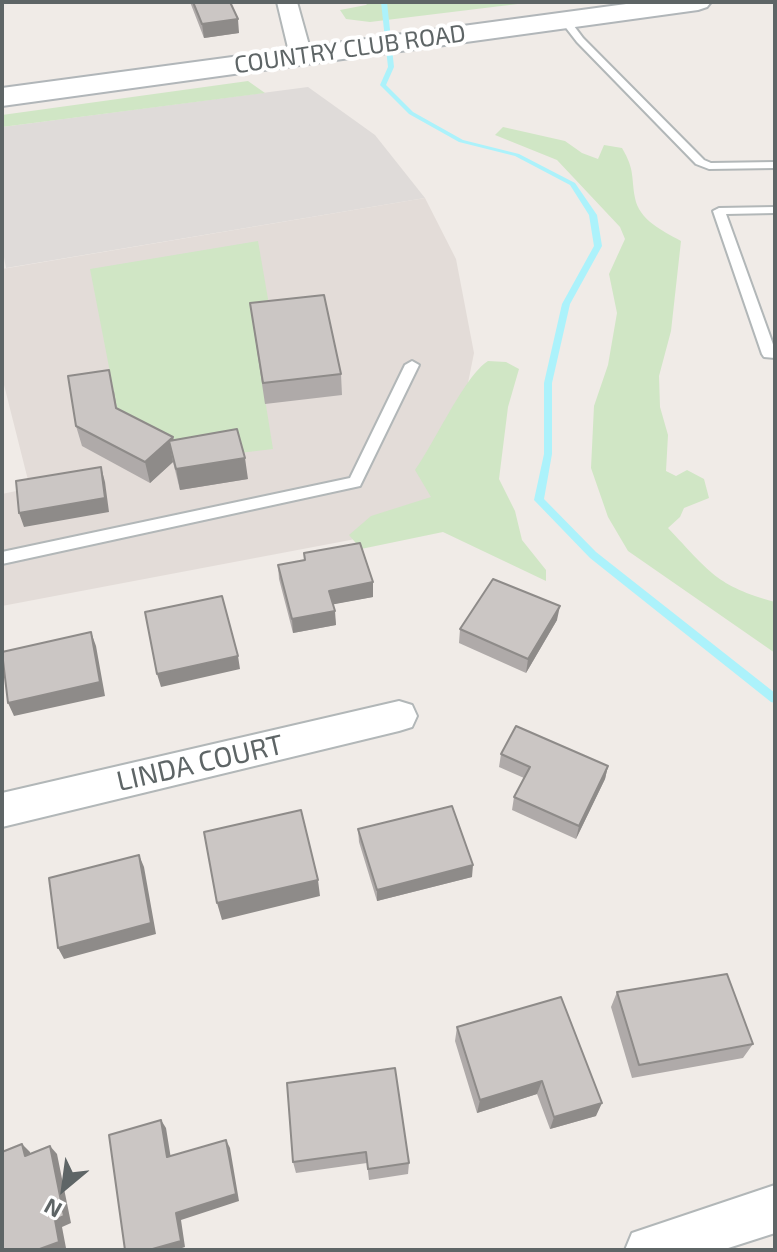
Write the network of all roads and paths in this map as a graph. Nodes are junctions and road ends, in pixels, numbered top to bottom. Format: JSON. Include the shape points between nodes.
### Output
{"nodes":[{"id":1,"x":287,"y":2,"type":"edge"},
{"id":2,"x":698,"y":2,"type":"edge"},
{"id":3,"x":642,"y":6,"type":"edge"},
{"id":4,"x":565,"y":20,"type":"junction"},
{"id":5,"x":315,"y":54,"type":"junction"},
{"id":6,"x":2,"y":97,"type":"edge"},
{"id":7,"x":775,"y":165,"type":"edge"},
{"id":8,"x":775,"y":210,"type":"edge"},
{"id":9,"x":775,"y":354,"type":"edge"},
{"id":10,"x":412,"y":365,"type":"dead end"},
{"id":11,"x":2,"y":558,"type":"edge"},
{"id":12,"x":399,"y":716,"type":"dead end"},
{"id":13,"x":2,"y":810,"type":"edge"},
{"id":14,"x":775,"y":1209,"type":"edge"},
{"id":15,"x":649,"y":1250,"type":"edge"}],
"edges":[{"from":1,"to":5,"type":"street"},
{"from":2,"to":3,"type":"main road","name":"COUNTRY CLUB ROAD"},
{"from":3,"to":4,"type":"main road","name":"COUNTRY CLUB ROAD"},
{"from":4,"to":5,"type":"main road","name":"COUNTRY CLUB ROAD"},
{"from":4,"to":7,"type":"lane","via":[[700,162]]},
{"from":5,"to":6,"type":"main road","name":"COUNTRY CLUB ROAD"},
{"from":8,"to":9,"type":"lane","via":[[719,211],[769,354]]},
{"from":10,"to":11,"type":"lane","via":[[355,482]]},
{"from":12,"to":13,"type":"street","name":"LINDA COURT"},
{"from":14,"to":15,"type":"street"}]}
